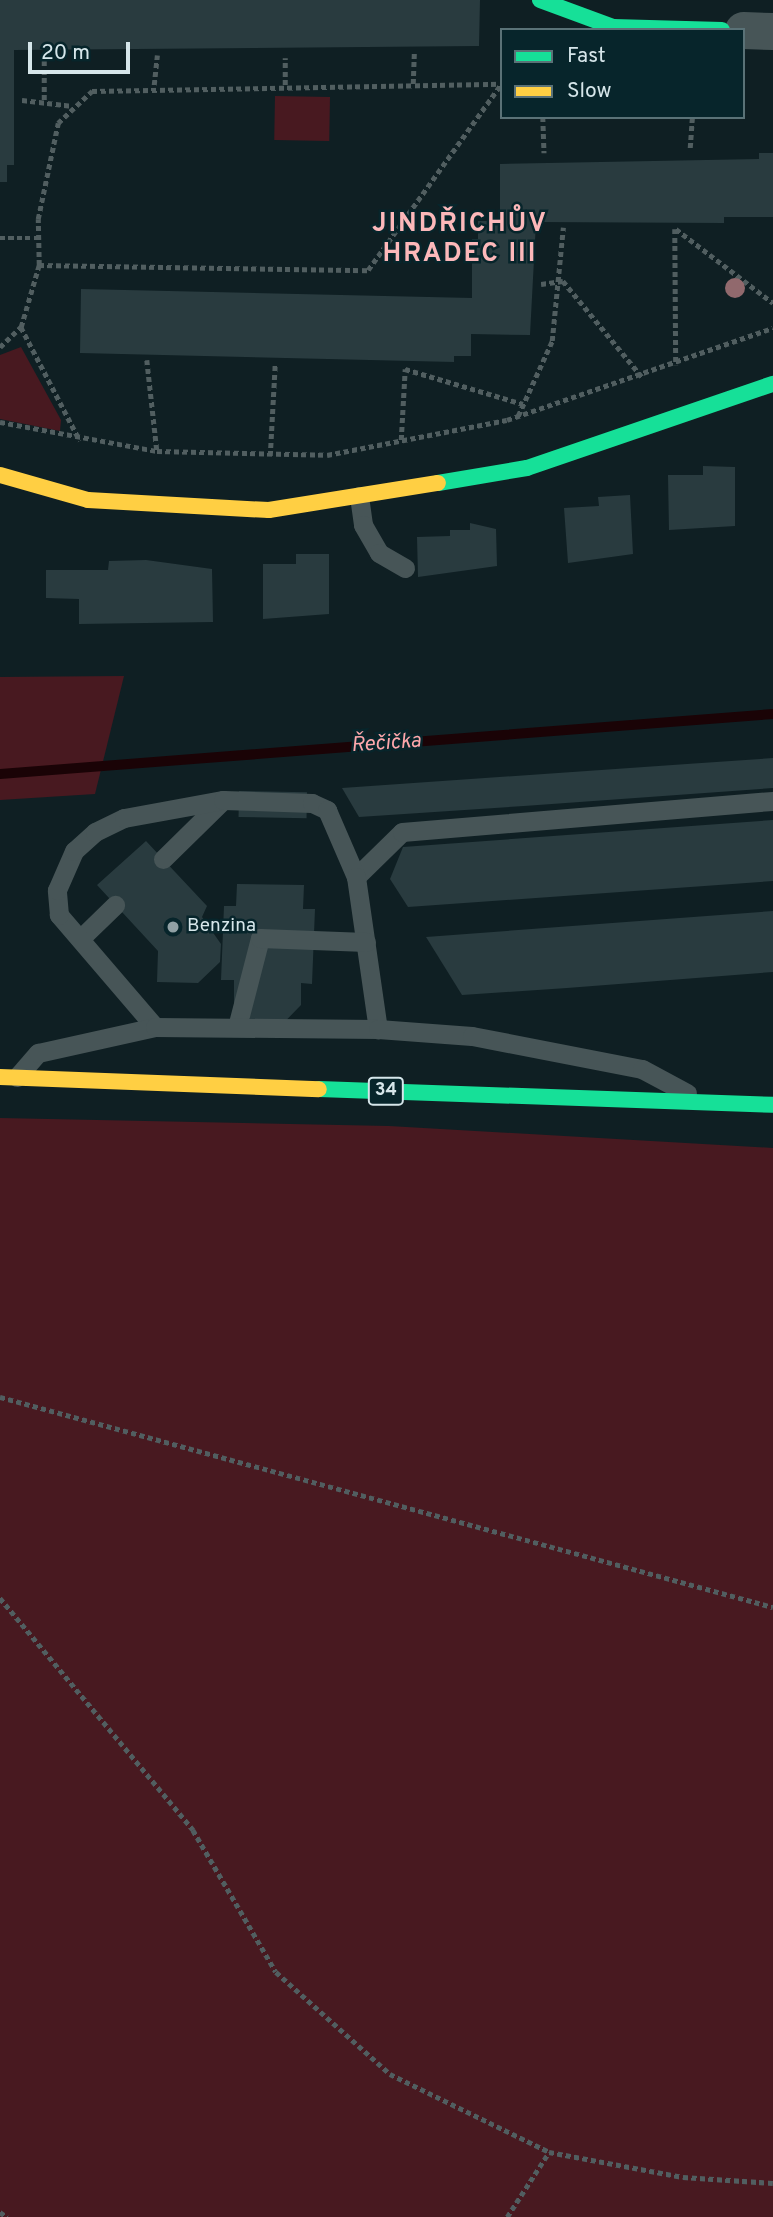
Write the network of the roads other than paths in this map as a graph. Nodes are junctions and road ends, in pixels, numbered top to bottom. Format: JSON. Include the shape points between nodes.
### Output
{"nodes":[{"id":1,"x":540,"y":0,"type":"edge"},
{"id":2,"x":649,"y":28,"type":"edge"},
{"id":3,"x":745,"y":30,"type":"edge"},
{"id":4,"x":773,"y":31,"type":"edge"},
{"id":5,"x":773,"y":384,"type":"edge"},
{"id":6,"x":0,"y":475,"type":"edge"},
{"id":7,"x":359,"y":496,"type":"junction"},
{"id":8,"x":405,"y":568,"type":"dead end"},
{"id":9,"x":222,"y":800,"type":"junction"},
{"id":10,"x":773,"y":801,"type":"edge"},
{"id":11,"x":163,"y":859,"type":"dead end"},
{"id":12,"x":356,"y":877,"type":"junction"},
{"id":13,"x":115,"y":905,"type":"dead end"},
{"id":14,"x":80,"y":939,"type":"junction"},
{"id":15,"x":366,"y":942,"type":"junction"},
{"id":16,"x":155,"y":1027,"type":"junction"},
{"id":17,"x":237,"y":1027,"type":"junction"},
{"id":18,"x":378,"y":1029,"type":"junction"},
{"id":19,"x":9,"y":1077,"type":"edge"},
{"id":20,"x":703,"y":1102,"type":"junction"},
{"id":21,"x":773,"y":1105,"type":"edge"}],
"edges":[{"from":1,"to":2,"type":"street","via":[[613,27]]},
{"from":3,"to":4,"type":"street"},
{"from":5,"to":7,"type":"street","via":[[527,468]]},
{"from":6,"to":7,"type":"street","via":[[88,499],[269,510]]},
{"from":7,"to":8,"type":"lane","via":[[363,525],[379,553]]},
{"from":9,"to":11,"type":"lane"},
{"from":9,"to":12,"type":"lane","via":[[312,803],[327,810]]},
{"from":9,"to":14,"type":"lane","via":[[124,818],[74,851],[57,890],[59,915]]},
{"from":10,"to":12,"type":"lane","via":[[402,832]]},
{"from":12,"to":15,"type":"lane"},
{"from":13,"to":14,"type":"lane"},
{"from":14,"to":16,"type":"lane"},
{"from":15,"to":17,"type":"lane","via":[[260,938]]},
{"from":15,"to":18,"type":"lane"},
{"from":16,"to":17,"type":"lane"},
{"from":16,"to":19,"type":"lane","via":[[38,1053]]},
{"from":17,"to":18,"type":"lane"},
{"from":18,"to":20,"type":"lane","via":[[472,1036],[642,1069]]},
{"from":19,"to":20,"type":"street","number":"34"},
{"from":20,"to":21,"type":"street","number":"34"}]}
